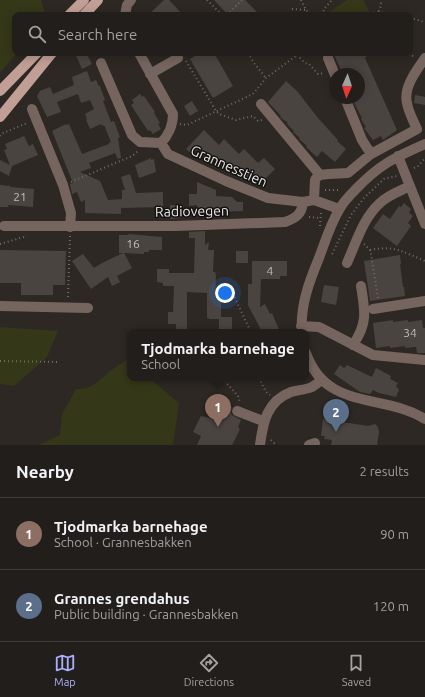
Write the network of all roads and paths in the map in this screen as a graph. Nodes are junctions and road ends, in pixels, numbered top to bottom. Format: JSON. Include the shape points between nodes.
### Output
{"nodes":[{"id":1,"x":84,"y":0,"type":"edge"},
{"id":2,"x":98,"y":0,"type":"edge"},
{"id":3,"x":131,"y":0,"type":"edge"},
{"id":4,"x":207,"y":0,"type":"edge"},
{"id":5,"x":242,"y":0,"type":"edge"},
{"id":6,"x":301,"y":0,"type":"edge"},
{"id":7,"x":332,"y":0,"type":"edge"},
{"id":8,"x":381,"y":0,"type":"edge"},
{"id":9,"x":292,"y":9,"type":"dead end"},
{"id":10,"x":306,"y":10,"type":"joint"},
{"id":11,"x":72,"y":12,"type":"edge"},
{"id":12,"x":87,"y":12,"type":"edge"},
{"id":13,"x":126,"y":12,"type":"edge"},
{"id":14,"x":219,"y":12,"type":"edge"},
{"id":15,"x":230,"y":12,"type":"edge"},
{"id":16,"x":323,"y":12,"type":"edge"},
{"id":17,"x":370,"y":12,"type":"edge"},
{"id":18,"x":378,"y":12,"type":"joint"},
{"id":19,"x":413,"y":19,"type":"edge"},
{"id":20,"x":425,"y":22,"type":"edge"},
{"id":21,"x":34,"y":56,"type":"edge"},
{"id":22,"x":50,"y":56,"type":"edge"},
{"id":23,"x":141,"y":56,"type":"edge"},
{"id":24,"x":250,"y":56,"type":"edge"},
{"id":25,"x":296,"y":56,"type":"edge"},
{"id":26,"x":298,"y":56,"type":"edge"},
{"id":27,"x":182,"y":58,"type":"joint"},
{"id":28,"x":328,"y":58,"type":"dead end"},
{"id":29,"x":425,"y":58,"type":"edge"},
{"id":30,"x":101,"y":63,"type":"dead end"},
{"id":31,"x":332,"y":68,"type":"edge"},
{"id":32,"x":329,"y":73,"type":"edge"},
{"id":33,"x":150,"y":74,"type":"junction"},
{"id":34,"x":266,"y":78,"type":"junction"},
{"id":35,"x":0,"y":91,"type":"edge"},
{"id":36,"x":261,"y":104,"type":"dead end"},
{"id":37,"x":347,"y":104,"type":"edge"},
{"id":38,"x":32,"y":109,"type":"dead end"},
{"id":39,"x":216,"y":111,"type":"junction"},
{"id":40,"x":271,"y":115,"type":"junction"},
{"id":41,"x":0,"y":117,"type":"edge"},
{"id":42,"x":37,"y":119,"type":"junction"},
{"id":43,"x":178,"y":123,"type":"dead end"},
{"id":44,"x":0,"y":136,"type":"edge"},
{"id":45,"x":140,"y":142,"type":"junction"},
{"id":46,"x":161,"y":144,"type":"junction"},
{"id":47,"x":425,"y":144,"type":"edge"},
{"id":48,"x":371,"y":154,"type":"junction"},
{"id":49,"x":398,"y":156,"type":"junction"},
{"id":50,"x":425,"y":158,"type":"edge"},
{"id":51,"x":411,"y":169,"type":"dead end"},
{"id":52,"x":320,"y":175,"type":"junction"},
{"id":53,"x":397,"y":176,"type":"dead end"},
{"id":54,"x":82,"y":178,"type":"dead end"},
{"id":55,"x":410,"y":186,"type":"junction"},
{"id":56,"x":319,"y":189,"type":"dead end"},
{"id":57,"x":344,"y":190,"type":"dead end"},
{"id":58,"x":314,"y":200,"type":"junction"},
{"id":59,"x":303,"y":202,"type":"junction"},
{"id":60,"x":339,"y":209,"type":"junction"},
{"id":61,"x":425,"y":224,"type":"edge"},
{"id":62,"x":4,"y":226,"type":"dead end"},
{"id":63,"x":38,"y":227,"type":"junction"},
{"id":64,"x":70,"y":227,"type":"junction"},
{"id":65,"x":341,"y":234,"type":"junction"},
{"id":66,"x":357,"y":240,"type":"junction"},
{"id":67,"x":0,"y":244,"type":"edge"},
{"id":68,"x":370,"y":250,"type":"junction"},
{"id":69,"x":330,"y":256,"type":"dead end"},
{"id":70,"x":425,"y":261,"type":"edge"},
{"id":71,"x":346,"y":263,"type":"dead end"},
{"id":72,"x":231,"y":286,"type":"dead end"},
{"id":73,"x":360,"y":286,"type":"dead end"},
{"id":74,"x":425,"y":301,"type":"edge"},
{"id":75,"x":0,"y":306,"type":"edge"},
{"id":76,"x":60,"y":308,"type":"junction"},
{"id":77,"x":88,"y":308,"type":"dead end"},
{"id":78,"x":376,"y":309,"type":"joint"},
{"id":79,"x":250,"y":329,"type":"edge"},
{"id":80,"x":302,"y":329,"type":"edge"},
{"id":81,"x":353,"y":345,"type":"junction"},
{"id":82,"x":309,"y":359,"type":"edge"},
{"id":83,"x":425,"y":360,"type":"edge"},
{"id":84,"x":0,"y":361,"type":"edge"},
{"id":85,"x":60,"y":362,"type":"dead end"},
{"id":86,"x":322,"y":380,"type":"junction"},
{"id":87,"x":224,"y":381,"type":"edge"},
{"id":88,"x":260,"y":381,"type":"edge"},
{"id":89,"x":266,"y":392,"type":"dead end"},
{"id":90,"x":237,"y":411,"type":"joint"},
{"id":91,"x":425,"y":418,"type":"edge"},
{"id":92,"x":263,"y":421,"type":"junction"},
{"id":93,"x":269,"y":436,"type":"dead end"},
{"id":94,"x":260,"y":445,"type":"edge"},
{"id":95,"x":276,"y":445,"type":"edge"}],
"edges":[{"from":1,"to":11,"type":"main road"},
{"from":2,"to":12,"type":"main road"},
{"from":3,"to":13,"type":"street"},
{"from":4,"to":14,"type":"path"},
{"from":5,"to":15,"type":"path"},
{"from":6,"to":10,"type":"path"},
{"from":7,"to":16,"type":"path"},
{"from":8,"to":18,"type":"path"},
{"from":9,"to":10,"type":"path"},
{"from":17,"to":18,"type":"path"},
{"from":19,"to":20,"type":"path"},
{"from":21,"to":35,"type":"main road"},
{"from":22,"to":41,"type":"main road"},
{"from":23,"to":33,"type":"street"},
{"from":24,"to":34,"type":"path"},
{"from":25,"to":34,"type":"path"},
{"from":26,"to":32,"type":"path","via":[[318,74]]},
{"from":27,"to":33,"type":"street"},
{"from":27,"to":39,"type":"path"},
{"from":28,"to":31,"type":"street"},
{"from":29,"to":48,"type":"street","via":[[406,96],[416,129]]},
{"from":30,"to":45,"type":"street","via":[[132,135]]},
{"from":33,"to":46,"type":"street","via":[[173,114],[173,121]]},
{"from":34,"to":39,"type":"path","via":[[253,94]]},
{"from":36,"to":40,"type":"street"},
{"from":37,"to":48,"type":"street","via":[[362,140]]},
{"from":38,"to":42,"type":"street"},
{"from":39,"to":40,"type":"path","via":[[236,120],[252,116],[258,121]]},
{"from":39,"to":43,"type":"path","via":[[187,125]]},
{"from":40,"to":52,"type":"street"},
{"from":42,"to":44,"type":"path"},
{"from":42,"to":64,"type":"street","via":[[63,186],[71,213]]},
{"from":45,"to":46,"type":"street"},
{"from":45,"to":54,"type":"path","via":[[137,152],[132,156]]},
{"from":46,"to":59,"type":"street","name":"Grannesstien","via":[[168,154],[252,192],[268,198]]},
{"from":47,"to":49,"type":"street"},
{"from":48,"to":52,"type":"street","via":[[348,173]]},
{"from":49,"to":55,"type":"street"},
{"from":49,"to":60,"type":"street","via":[[366,179]]},
{"from":50,"to":51,"type":"path"},
{"from":52,"to":58,"type":"street","via":[[315,180]]},
{"from":53,"to":65,"type":"path","via":[[384,179],[364,198]]},
{"from":55,"to":61,"type":"street"},
{"from":55,"to":66,"type":"street","via":[[380,202],[366,218]]},
{"from":56,"to":57,"type":"path"},
{"from":58,"to":59,"type":"street","name":"Grannesstien"},
{"from":58,"to":60,"type":"street"},
{"from":59,"to":64,"type":"street","name":"Radiovegen","via":[[298,217],[285,222]]},
{"from":60,"to":80,"type":"street","via":[[312,273],[301,314]]},
{"from":62,"to":63,"type":"street","name":"Radiovegen"},
{"from":63,"to":64,"type":"street","name":"Radiovegen"},
{"from":63,"to":67,"type":"path","via":[[38,233]]},
{"from":64,"to":76,"type":"path","via":[[68,299]]},
{"from":65,"to":66,"type":"path"},
{"from":65,"to":69,"type":"path"},
{"from":66,"to":68,"type":"path"},
{"from":66,"to":71,"type":"street"},
{"from":68,"to":70,"type":"path","via":[[394,249]]},
{"from":68,"to":78,"type":"path"},
{"from":72,"to":79,"type":"path"},
{"from":73,"to":81,"type":"street","via":[[364,322]]},
{"from":74,"to":78,"type":"street"},
{"from":75,"to":76,"type":"street"},
{"from":76,"to":77,"type":"street"},
{"from":80,"to":81,"type":"street","via":[[319,327]]},
{"from":81,"to":83,"type":"street","via":[[372,355]]},
{"from":82,"to":86,"type":"street"},
{"from":84,"to":85,"type":"path"},
{"from":86,"to":91,"type":"street","via":[[356,399],[400,407]]},
{"from":86,"to":92,"type":"street","via":[[312,387],[282,397],[274,403]]},
{"from":87,"to":90,"type":"path","via":[[240,401]]},
{"from":88,"to":89,"type":"path"},
{"from":90,"to":92,"type":"street"},
{"from":92,"to":94,"type":"street"},
{"from":93,"to":95,"type":"path"}]}
